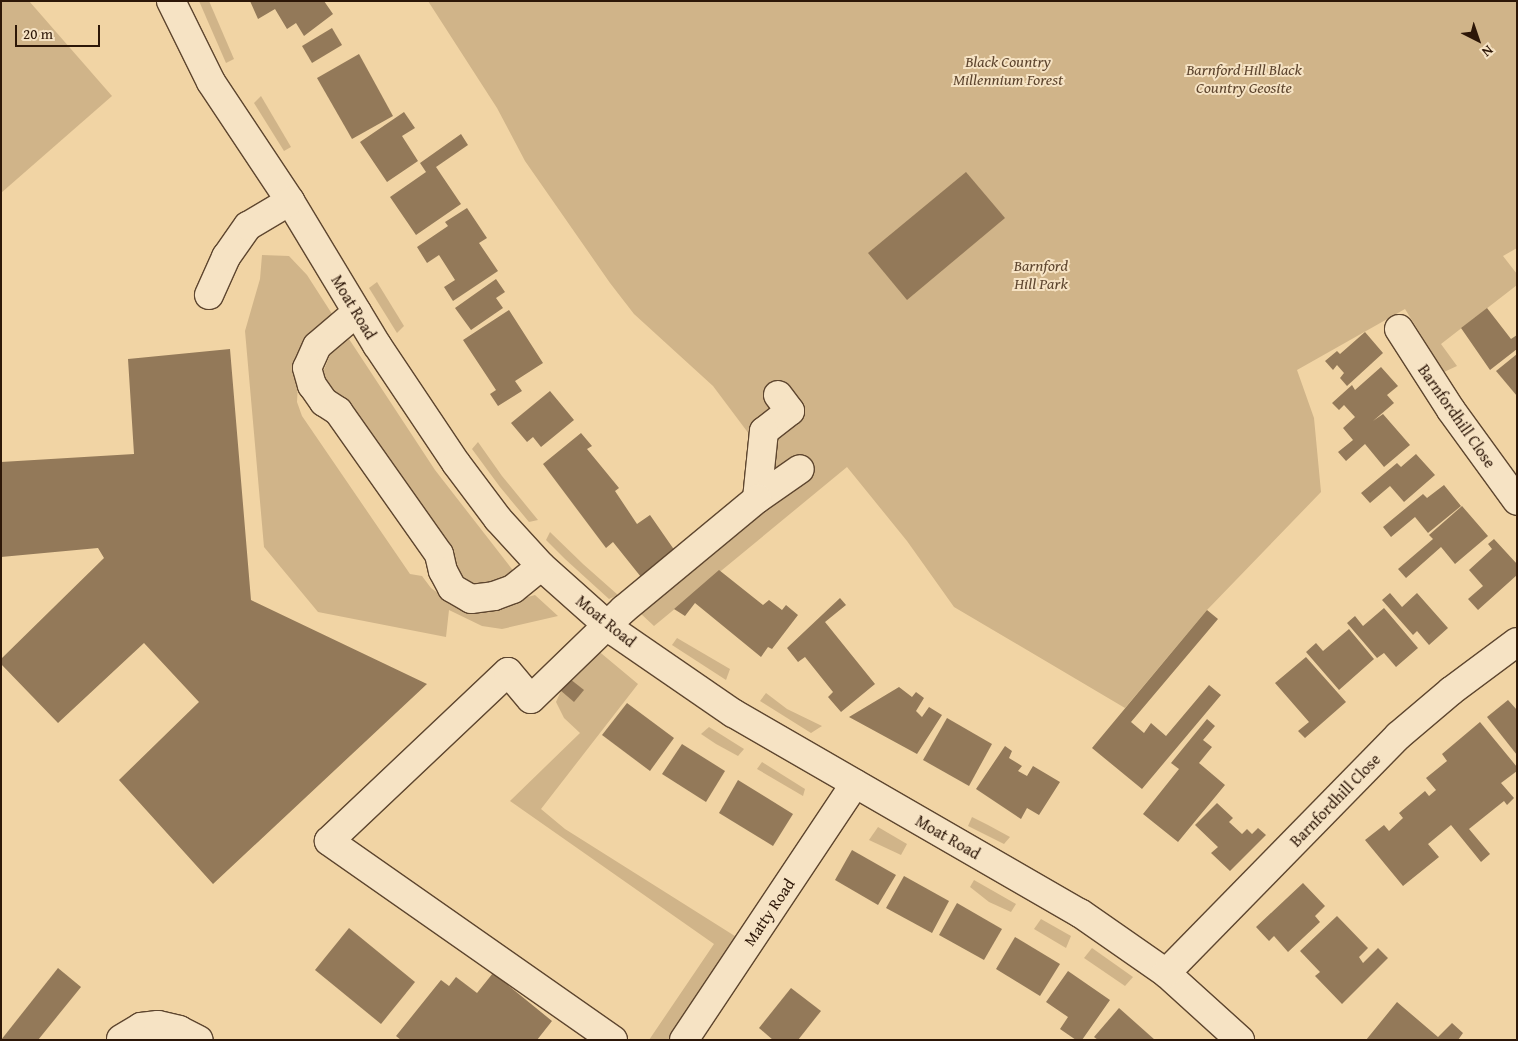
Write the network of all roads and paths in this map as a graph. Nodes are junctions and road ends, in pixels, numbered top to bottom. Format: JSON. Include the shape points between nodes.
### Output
{"nodes":[{"id":1,"x":171,"y":1,"type":"edge"},
{"id":2,"x":290,"y":201,"type":"junction"},
{"id":3,"x":209,"y":295,"type":"dead end"},
{"id":4,"x":357,"y":312,"type":"junction"},
{"id":5,"x":1399,"y":329,"type":"dead end"},
{"id":6,"x":778,"y":395,"type":"dead end"},
{"id":7,"x":800,"y":469,"type":"dead end"},
{"id":8,"x":757,"y":499,"type":"junction"},
{"id":9,"x":1517,"y":501,"type":"edge"},
{"id":10,"x":541,"y":566,"type":"junction"},
{"id":11,"x":607,"y":624,"type":"junction"},
{"id":12,"x":1517,"y":642,"type":"edge"},
{"id":13,"x":855,"y":784,"type":"junction"},
{"id":14,"x":1166,"y":972,"type":"junction"},
{"id":15,"x":121,"y":1039,"type":"edge"},
{"id":16,"x":199,"y":1040,"type":"edge"},
{"id":17,"x":613,"y":1040,"type":"edge"},
{"id":18,"x":684,"y":1040,"type":"edge"},
{"id":19,"x":1240,"y":1040,"type":"edge"}],
"edges":[{"from":1,"to":2,"type":"street","name":"Moat Road","via":[[211,82]]},
{"from":2,"to":3,"type":"street","via":[[248,226],[226,257]]},
{"from":2,"to":4,"type":"street","name":"Moat Road"},
{"from":4,"to":10,"type":"street","name":"Moat Road","via":[[456,463],[498,519]]},
{"from":4,"to":10,"type":"street","via":[[317,346],[307,368],[312,385],[324,402],[338,411],[439,554],[452,588],[471,599],[494,596],[513,589]]},
{"from":5,"to":9,"type":"street","name":"Barnfordhill Close","via":[[1451,410]]},
{"from":6,"to":8,"type":"street","via":[[790,411],[764,431]]},
{"from":7,"to":8,"type":"street"},
{"from":8,"to":11,"type":"street"},
{"from":10,"to":11,"type":"street","name":"Moat Road"},
{"from":11,"to":13,"type":"street","name":"Moat Road","via":[[733,713]]},
{"from":11,"to":17,"type":"street","via":[[531,698],[508,672],[329,841]]},
{"from":12,"to":14,"type":"street","name":"Barnfordhill Close","via":[[1398,736]]},
{"from":13,"to":14,"type":"street","name":"Moat Road","via":[[1080,913]]},
{"from":13,"to":18,"type":"street","name":"Matty Road"},
{"from":14,"to":19,"type":"street","name":"Moat Road"},
{"from":15,"to":16,"type":"street","via":[[141,1027],[158,1025],[179,1030]]}]}
